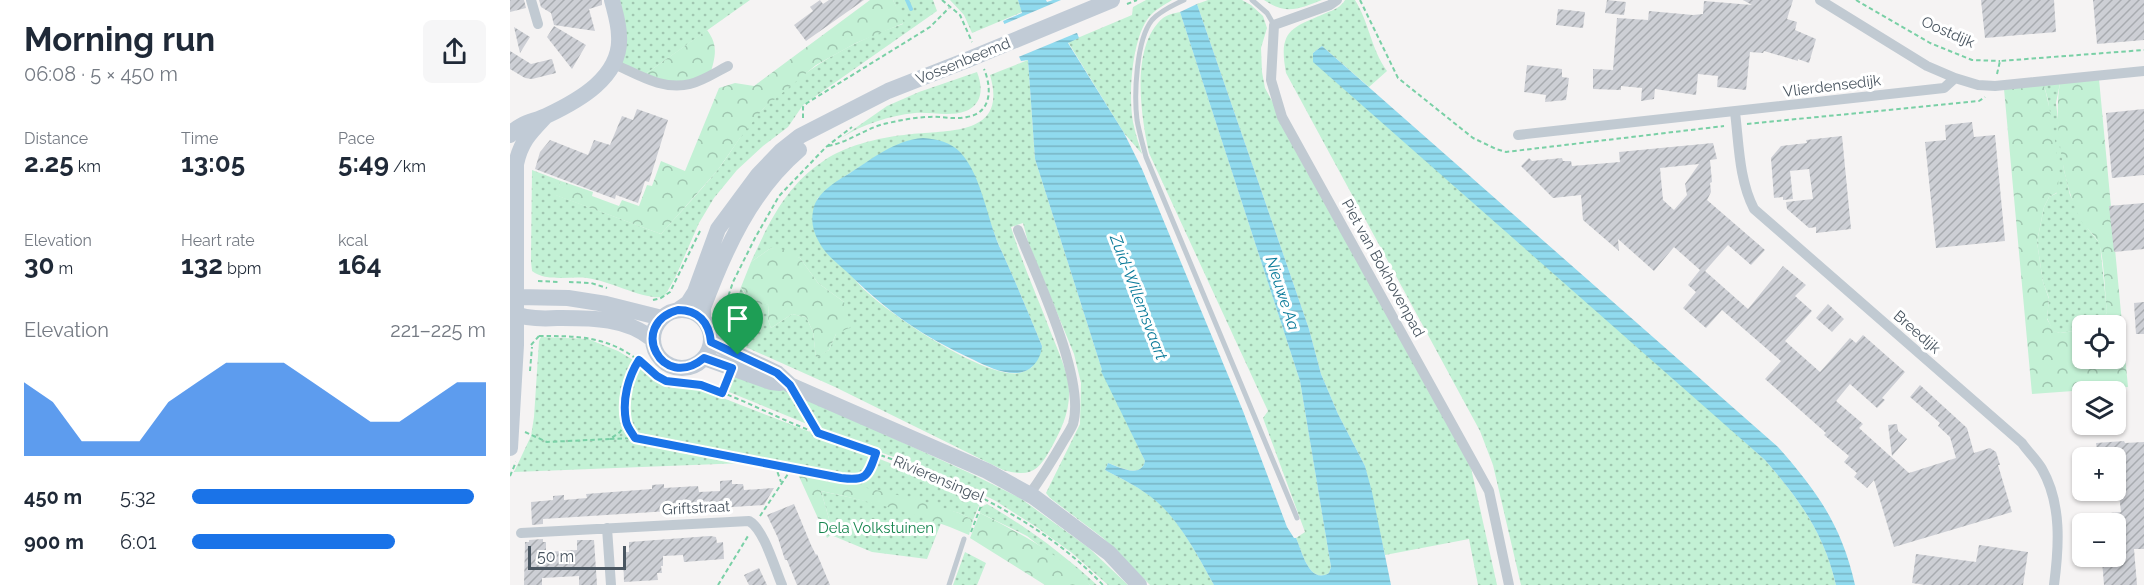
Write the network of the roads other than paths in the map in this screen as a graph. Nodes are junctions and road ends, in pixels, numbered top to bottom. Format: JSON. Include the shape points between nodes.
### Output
{"nodes":[{"id":1,"x":531,"y":0,"type":"edge"},
{"id":2,"x":612,"y":0,"type":"edge"},
{"id":3,"x":1184,"y":0,"type":"edge"},
{"id":4,"x":1252,"y":0,"type":"edge"},
{"id":5,"x":1337,"y":0,"type":"edge"},
{"id":6,"x":1820,"y":0,"type":"edge"},
{"id":7,"x":1115,"y":4,"type":"edge"},
{"id":8,"x":538,"y":24,"type":"dead end"},
{"id":9,"x":1274,"y":25,"type":"junction"},
{"id":10,"x":614,"y":64,"type":"junction"},
{"id":11,"x":728,"y":66,"type":"dead end"},
{"id":12,"x":2144,"y":71,"type":"edge"},
{"id":13,"x":1955,"y":78,"type":"junction"},
{"id":14,"x":1735,"y":112,"type":"junction"},
{"id":15,"x":810,"y":125,"type":"junction"},
{"id":16,"x":1518,"y":135,"type":"dead end"},
{"id":17,"x":513,"y":141,"type":"edge"},
{"id":18,"x":1018,"y":230,"type":"dead end"},
{"id":19,"x":513,"y":306,"type":"edge"},
{"id":20,"x":678,"y":310,"type":"junction"},
{"id":21,"x":662,"y":318,"type":"junction"},
{"id":22,"x":703,"y":320,"type":"junction"},
{"id":23,"x":652,"y":339,"type":"junction"},
{"id":24,"x":711,"y":342,"type":"junction"},
{"id":25,"x":704,"y":358,"type":"junction"},
{"id":26,"x":735,"y":362,"type":"junction"},
{"id":27,"x":510,"y":448,"type":"edge"},
{"id":28,"x":1029,"y":495,"type":"junction"},
{"id":29,"x":1298,"y":518,"type":"dead end"},
{"id":30,"x":607,"y":528,"type":"junction"},
{"id":31,"x":521,"y":533,"type":"dead end"},
{"id":32,"x":964,"y":538,"type":"road end"},
{"id":33,"x":611,"y":585,"type":"edge"},
{"id":34,"x":782,"y":585,"type":"edge"},
{"id":35,"x":949,"y":585,"type":"edge"},
{"id":36,"x":1139,"y":585,"type":"edge"},
{"id":37,"x":1509,"y":585,"type":"edge"},
{"id":38,"x":2054,"y":585,"type":"edge"}],
"edges":[{"from":1,"to":8,"type":"street"},
{"from":2,"to":10,"type":"main road","via":[[620,38]]},
{"from":3,"to":29,"type":"lane","via":[[1162,12],[1145,34],[1137,82],[1137,120],[1146,157]]},
{"from":4,"to":9,"type":"lane"},
{"from":5,"to":9,"type":"street"},
{"from":6,"to":13,"type":"street","via":[[1927,66]]},
{"from":7,"to":15,"type":"main road","name":"Vossenbeemd","bridge":true},
{"from":9,"to":37,"type":"street","name":"Piet van Bokhovenpad","via":[[1271,80],[1282,117],[1489,491]]},
{"from":10,"to":11,"type":"street","via":[[654,82],[671,85],[689,84]]},
{"from":10,"to":17,"type":"main road","via":[[596,87],[546,116],[524,140]]},
{"from":12,"to":13,"type":"street","via":[[1995,86]]},
{"from":13,"to":14,"type":"street","name":"Vlierdensedijk","via":[[1944,88]]},
{"from":14,"to":16,"type":"street","name":"Vlierdensedijk"},
{"from":14,"to":38,"type":"street","name":"Breedijk","via":[[1743,180],[1754,209],[2022,443],[2042,470],[2058,530]]},
{"from":15,"to":20,"type":"main road","name":"Vossenbeemd","via":[[781,151],[718,229],[695,292]]},
{"from":15,"to":22,"type":"main road","name":"Vossenbeemd","via":[[807,144],[767,183],[732,238],[703,308]]},
{"from":17,"to":19,"type":"main road"},
{"from":18,"to":28,"type":"street","via":[[1059,333],[1075,399],[1073,424]]},
{"from":19,"to":21,"type":"main road","via":[[539,296],[568,298]]},
{"from":19,"to":23,"type":"main road","via":[[539,319],[586,318],[626,324]]},
{"from":19,"to":27,"type":"main road"},
{"from":20,"to":21,"type":"main road"},
{"from":20,"to":22,"type":"main road","via":[[692,312]]},
{"from":21,"to":23,"type":"main road"},
{"from":22,"to":24,"type":"main road"},
{"from":23,"to":25,"type":"main road","via":[[657,356],[671,367],[689,368]]},
{"from":24,"to":25,"type":"main road"},
{"from":24,"to":26,"type":"main road","name":"Rivierensingel"},
{"from":25,"to":26,"type":"main road","name":"Rivierensingel"},
{"from":26,"to":28,"type":"main road","name":"Rivierensingel","via":[[771,382],[789,384],[987,471]]},
{"from":28,"to":36,"type":"main road","name":"Rivierensingel","via":[[1109,553]]},
{"from":30,"to":31,"type":"street","name":"Griftstraat"},
{"from":30,"to":33,"type":"street"},
{"from":30,"to":34,"type":"street","name":"Griftstraat","via":[[743,521],[755,524]]},
{"from":32,"to":35,"type":"lane"}]}
